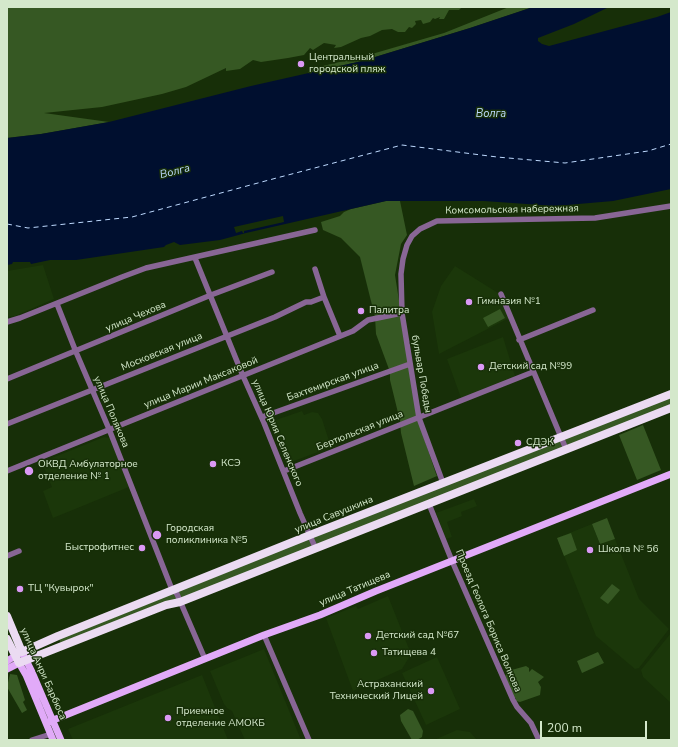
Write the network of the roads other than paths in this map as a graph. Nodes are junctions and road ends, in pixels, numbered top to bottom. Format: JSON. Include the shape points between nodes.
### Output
{"nodes":[{"id":1,"x":671,"y":206,"type":"edge"},
{"id":2,"x":315,"y":230,"type":"dead end"},
{"id":3,"x":195,"y":258,"type":"junction"},
{"id":4,"x":315,"y":269,"type":"dead end"},
{"id":5,"x":272,"y":272,"type":"dead end"},
{"id":6,"x":501,"y":294,"type":"dead end"},
{"id":7,"x":211,"y":295,"type":"junction"},
{"id":8,"x":324,"y":297,"type":"junction"},
{"id":9,"x":57,"y":304,"type":"junction"},
{"id":10,"x":593,"y":310,"type":"dead end"},
{"id":11,"x":402,"y":313,"type":"junction"},
{"id":12,"x":7,"y":322,"type":"edge"},
{"id":13,"x":228,"y":336,"type":"junction"},
{"id":14,"x":340,"y":336,"type":"junction"},
{"id":15,"x":519,"y":340,"type":"junction"},
{"id":16,"x":76,"y":352,"type":"junction"},
{"id":17,"x":410,"y":364,"type":"junction"},
{"id":18,"x":533,"y":372,"type":"junction"},
{"id":19,"x":243,"y":376,"type":"junction"},
{"id":20,"x":7,"y":379,"type":"edge"},
{"id":21,"x":92,"y":390,"type":"junction"},
{"id":22,"x":671,"y":394,"type":"edge"},
{"id":23,"x":671,"y":408,"type":"edge"},
{"id":24,"x":262,"y":417,"type":"junction"},
{"id":25,"x":419,"y":418,"type":"junction"},
{"id":26,"x":7,"y":424,"type":"edge"},
{"id":27,"x":109,"y":429,"type":"junction"},
{"id":28,"x":561,"y":438,"type":"junction"},
{"id":29,"x":566,"y":449,"type":"junction"},
{"id":30,"x":7,"y":471,"type":"edge"},
{"id":31,"x":284,"y":471,"type":"junction"},
{"id":32,"x":671,"y":474,"type":"edge"},
{"id":33,"x":443,"y":482,"type":"junction"},
{"id":34,"x":429,"y":504,"type":"junction"},
{"id":35,"x":310,"y":535,"type":"junction"},
{"id":36,"x":315,"y":547,"type":"junction"},
{"id":37,"x":19,"y":551,"type":"dead end"},
{"id":38,"x":7,"y":556,"type":"edge"},
{"id":39,"x":452,"y":561,"type":"junction"},
{"id":40,"x":174,"y":590,"type":"junction"},
{"id":41,"x":180,"y":602,"type":"junction"},
{"id":42,"x":7,"y":616,"type":"edge"},
{"id":43,"x":264,"y":635,"type":"junction"},
{"id":44,"x":58,"y":636,"type":"junction"},
{"id":45,"x":7,"y":639,"type":"edge"},
{"id":46,"x":62,"y":647,"type":"junction"},
{"id":47,"x":19,"y":654,"type":"junction"},
{"id":48,"x":205,"y":659,"type":"junction"},
{"id":49,"x":7,"y":660,"type":"edge"},
{"id":50,"x":23,"y":662,"type":"junction"},
{"id":51,"x":7,"y":668,"type":"edge"},
{"id":52,"x":49,"y":721,"type":"junction"},
{"id":53,"x":52,"y":737,"type":"edge"},
{"id":54,"x":32,"y":740,"type":"edge"},
{"id":55,"x":61,"y":740,"type":"edge"},
{"id":56,"x":308,"y":740,"type":"edge"},
{"id":57,"x":539,"y":740,"type":"edge"}],
"edges":[{"from":1,"to":11,"type":"street","name":"Комсомольская набережная","via":[[595,218],[445,220],[430,223],[412,236],[407,245],[401,274]]},
{"from":2,"to":3,"type":"street"},
{"from":3,"to":7,"type":"street","name":"улица Юрия Селенского"},
{"from":3,"to":9,"type":"street","via":[[140,270]]},
{"from":4,"to":8,"type":"street"},
{"from":5,"to":7,"type":"street","name":"улица Чехова"},
{"from":6,"to":15,"type":"street"},
{"from":7,"to":13,"type":"street","name":"улица Юрия Селенского"},
{"from":7,"to":16,"type":"street","name":"улица Чехова"},
{"from":8,"to":13,"type":"street","name":"Московская улица","via":[[306,302]]},
{"from":8,"to":14,"type":"street"},
{"from":9,"to":12,"type":"street"},
{"from":9,"to":16,"type":"street","name":"улица Полякова"},
{"from":10,"to":15,"type":"street"},
{"from":11,"to":14,"type":"street","name":"улица Марии Максаковой","via":[[368,320],[353,331]]},
{"from":11,"to":17,"type":"street","name":"бульвар Победы"},
{"from":13,"to":19,"type":"street","name":"улица Юрия Селенского"},
{"from":13,"to":21,"type":"street","name":"Московская улица"},
{"from":14,"to":19,"type":"street","name":"улица Марии Максаковой"},
{"from":15,"to":18,"type":"street"},
{"from":16,"to":20,"type":"street","name":"улица Чехова"},
{"from":16,"to":21,"type":"street","name":"улица Полякова"},
{"from":17,"to":24,"type":"street","name":"Бахтемирская улица"},
{"from":17,"to":25,"type":"street","name":"бульвар Победы"},
{"from":18,"to":25,"type":"street","name":"Бертюльская улица"},
{"from":18,"to":28,"type":"street"},
{"from":19,"to":24,"type":"street","name":"улица Юрия Селенского"},
{"from":19,"to":27,"type":"street","name":"улица Марии Максаковой"},
{"from":21,"to":26,"type":"street","name":"Московская улица"},
{"from":21,"to":27,"type":"street","name":"улица Полякова"},
{"from":22,"to":28,"type":"highway","name":"улица Савушкина"},
{"from":23,"to":29,"type":"highway"},
{"from":24,"to":31,"type":"street","name":"улица Юрия Селенского"},
{"from":25,"to":31,"type":"street","name":"Бертюльская улица"},
{"from":25,"to":33,"type":"street","name":"бульвар Победы"},
{"from":27,"to":30,"type":"street","name":"улица Марии Максаковой"},
{"from":27,"to":40,"type":"street","name":"улица Полякова"},
{"from":28,"to":29,"type":"street"},
{"from":28,"to":33,"type":"highway","name":"улица Савушкина"},
{"from":29,"to":34,"type":"highway"},
{"from":31,"to":35,"type":"street","name":"улица Юрия Селенского"},
{"from":32,"to":39,"type":"main road","name":"улица Татищева"},
{"from":33,"to":35,"type":"highway","name":"улица Савушкина"},
{"from":34,"to":36,"type":"highway"},
{"from":34,"to":39,"type":"street","name":"Проезд Геолога Бориса Волкова"},
{"from":35,"to":36,"type":"street","name":"улица Юрия Селенского"},
{"from":35,"to":40,"type":"highway","name":"улица Савушкина"},
{"from":36,"to":41,"type":"highway"},
{"from":37,"to":38,"type":"street"},
{"from":39,"to":43,"type":"main road","name":"улица Татищева"},
{"from":39,"to":57,"type":"street","name":"Проезд Геолога Бориса Волкова","via":[[513,700],[531,723]]},
{"from":40,"to":41,"type":"street","name":"улица Полякова"},
{"from":40,"to":44,"type":"highway","name":"улица Савушкина"},
{"from":41,"to":46,"type":"highway","via":[[166,605]]},
{"from":41,"to":48,"type":"street","name":"улица Полякова"},
{"from":42,"to":47,"type":"highway","name":"улица Анри Барбюса"},
{"from":43,"to":48,"type":"main road","name":"улица Татищева"},
{"from":43,"to":56,"type":"street"},
{"from":44,"to":46,"type":"highway"},
{"from":44,"to":47,"type":"highway","name":"улица Савушкина"},
{"from":45,"to":47,"type":"highway","name":"улица Анри Барбюса"},
{"from":46,"to":50,"type":"highway"},
{"from":47,"to":49,"type":"main road","name":"улица Савушкина"},
{"from":47,"to":50,"type":"highway","name":"улица Анри Барбюса"},
{"from":48,"to":52,"type":"main road","name":"улица Татищева"},
{"from":50,"to":51,"type":"main road"},
{"from":50,"to":52,"type":"main road","name":"улица Анри Барбюса","via":[[26,675]]},
{"from":52,"to":53,"type":"main road","name":"улица Анри Барбюса"},
{"from":52,"to":55,"type":"main road","name":"улица Анри Барбюса"},
{"from":53,"to":54,"type":"street"}]}
